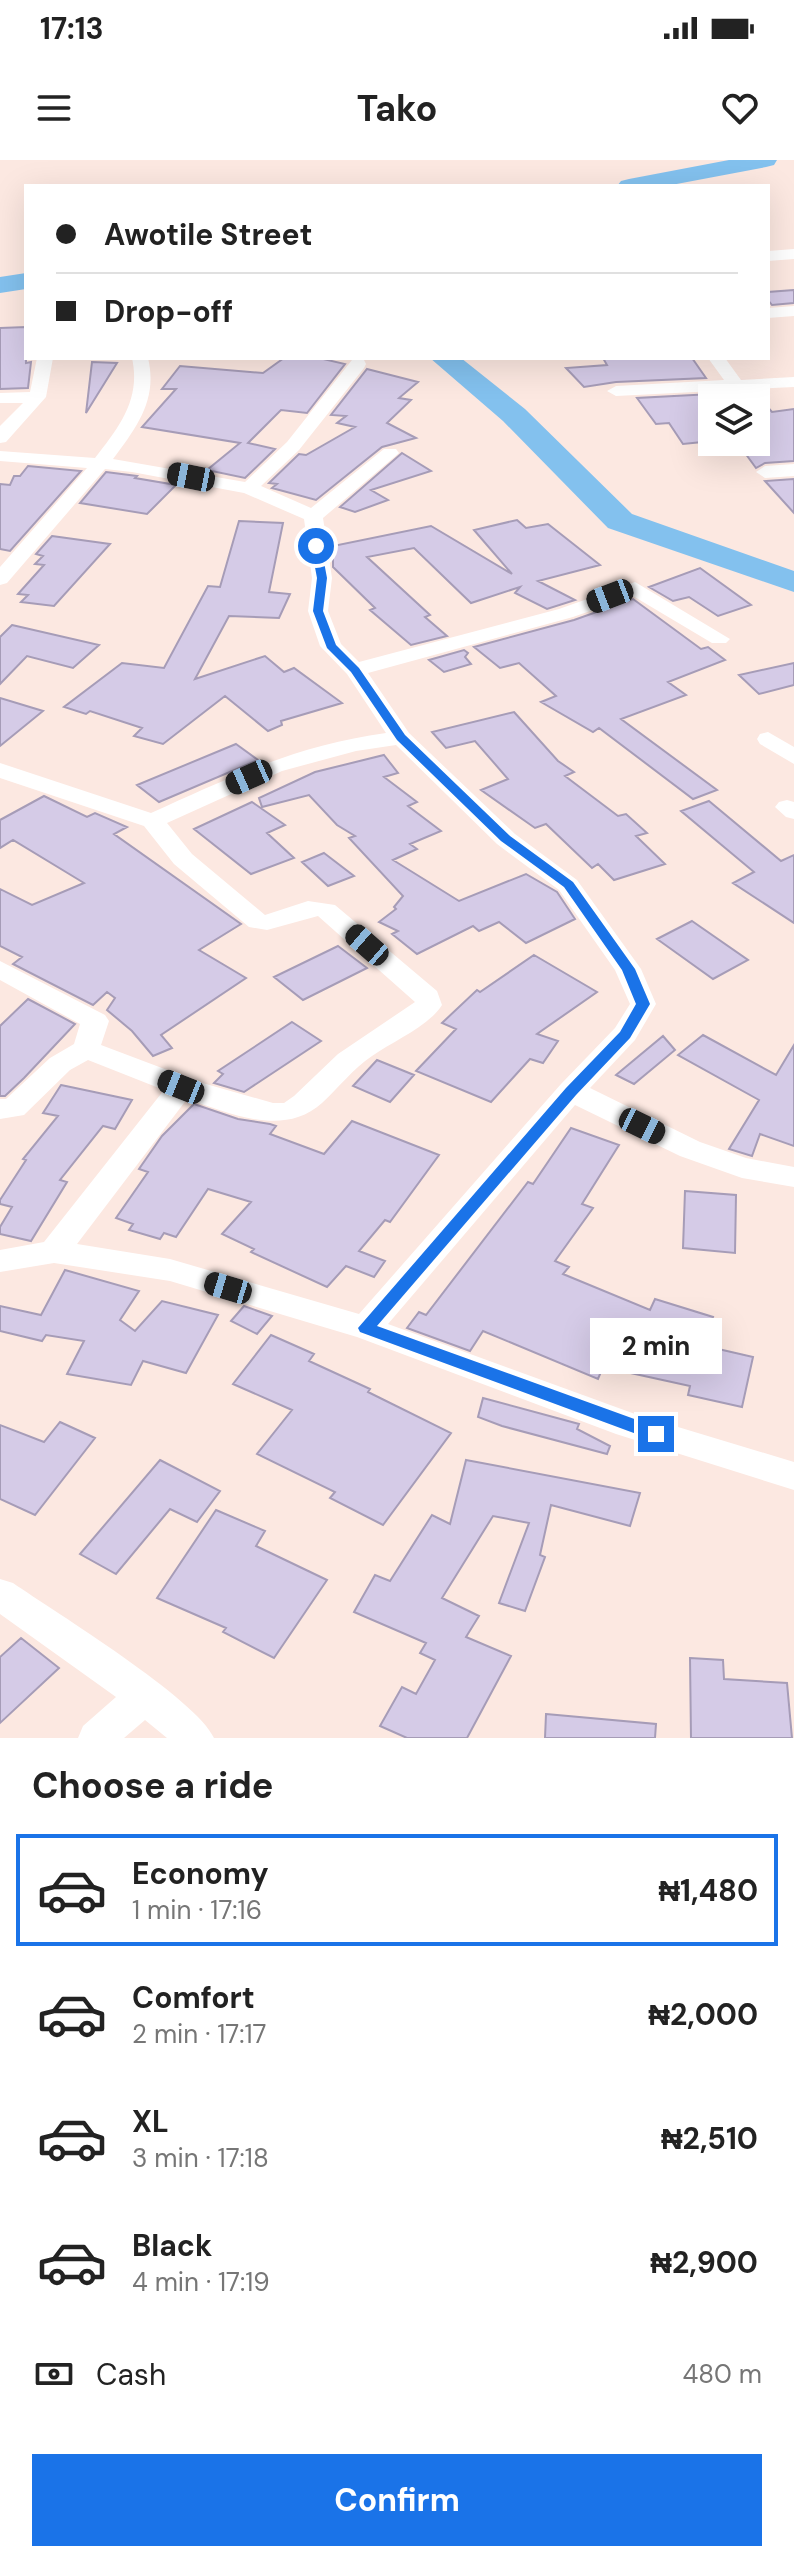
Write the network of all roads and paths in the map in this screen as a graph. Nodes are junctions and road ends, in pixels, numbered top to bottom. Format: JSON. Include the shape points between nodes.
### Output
{"nodes":[{"id":1,"x":794,"y":254,"type":"edge"},
{"id":2,"x":770,"y":256,"type":"edge"},
{"id":3,"x":794,"y":311,"type":"edge"},
{"id":4,"x":770,"y":313,"type":"edge"},
{"id":5,"x":45,"y":360,"type":"edge"},
{"id":6,"x":141,"y":360,"type":"edge"},
{"id":7,"x":718,"y":360,"type":"edge"},
{"id":8,"x":358,"y":364,"type":"dead end"},
{"id":9,"x":794,"y":382,"type":"edge"},
{"id":10,"x":736,"y":384,"type":"joint"},
{"id":11,"x":698,"y":386,"type":"edge"},
{"id":12,"x":616,"y":391,"type":"dead end"},
{"id":13,"x":37,"y":397,"type":"junction"},
{"id":14,"x":0,"y":398,"type":"edge"},
{"id":15,"x":3,"y":449,"type":"edge"},
{"id":16,"x":390,"y":453,"type":"dead end"},
{"id":17,"x":102,"y":463,"type":"junction"},
{"id":18,"x":794,"y":470,"type":"edge"},
{"id":19,"x":765,"y":472,"type":"dead end"},
{"id":20,"x":249,"y":488,"type":"junction"},
{"id":21,"x":313,"y":516,"type":"junction"},
{"id":22,"x":0,"y":579,"type":"edge"},
{"id":23,"x":719,"y":639,"type":"dead end"},
{"id":24,"x":355,"y":670,"type":"junction"},
{"id":25,"x":401,"y":738,"type":"junction"},
{"id":26,"x":768,"y":739,"type":"dead end"},
{"id":27,"x":794,"y":757,"type":"edge"},
{"id":28,"x":0,"y":770,"type":"edge"},
{"id":29,"x":152,"y":821,"type":"junction"},
{"id":30,"x":0,"y":969,"type":"edge"},
{"id":31,"x":86,"y":1049,"type":"junction"},
{"id":32,"x":181,"y":1087,"type":"junction"},
{"id":33,"x":571,"y":1091,"type":"junction"},
{"id":34,"x":0,"y":1109,"type":"edge"},
{"id":35,"x":794,"y":1177,"type":"edge"},
{"id":36,"x":54,"y":1252,"type":"junction"},
{"id":37,"x":0,"y":1261,"type":"edge"},
{"id":38,"x":366,"y":1328,"type":"junction"},
{"id":39,"x":794,"y":1476,"type":"edge"},
{"id":40,"x":0,"y":1594,"type":"edge"},
{"id":41,"x":145,"y":1696,"type":"junction"},
{"id":42,"x":97,"y":1738,"type":"edge"},
{"id":43,"x":195,"y":1738,"type":"edge"}],
"edges":[{"from":1,"to":2,"type":"street"},
{"from":3,"to":4,"type":"street"},
{"from":5,"to":13,"type":"street","via":[[45,380]]},
{"from":6,"to":17,"type":"street","via":[[145,375],[134,416]]},
{"from":7,"to":10,"type":"street"},
{"from":8,"to":20,"type":"street","via":[[293,446]]},
{"from":9,"to":10,"type":"street"},
{"from":11,"to":12,"type":"street"},
{"from":13,"to":14,"type":"street"},
{"from":13,"to":15,"type":"street"},
{"from":15,"to":17,"type":"street"},
{"from":16,"to":21,"type":"street"},
{"from":17,"to":20,"type":"street"},
{"from":17,"to":22,"type":"street"},
{"from":18,"to":19,"type":"street"},
{"from":20,"to":21,"type":"street"},
{"from":21,"to":24,"type":"street","via":[[322,578],[318,611],[331,646]]},
{"from":23,"to":24,"type":"street","via":[[635,588],[566,613]]},
{"from":24,"to":25,"type":"street"},
{"from":25,"to":29,"type":"street","via":[[355,744],[274,766]]},
{"from":25,"to":33,"type":"street","via":[[506,839],[568,885],[628,969],[643,1004],[625,1034]]},
{"from":26,"to":27,"type":"street"},
{"from":28,"to":29,"type":"street"},
{"from":29,"to":32,"type":"street","via":[[183,859],[258,922],[309,907],[326,910],[428,997],[429,1005],[350,1059],[288,1112],[272,1114]]},
{"from":30,"to":31,"type":"street","via":[[95,1021]]},
{"from":31,"to":32,"type":"street"},
{"from":31,"to":34,"type":"street","via":[[60,1064],[14,1108]]},
{"from":32,"to":36,"type":"street"},
{"from":33,"to":35,"type":"street","via":[[716,1159]]},
{"from":33,"to":38,"type":"street"},
{"from":36,"to":37,"type":"street"},
{"from":36,"to":38,"type":"street","via":[[170,1270]]},
{"from":38,"to":39,"type":"street","via":[[628,1425]]},
{"from":40,"to":41,"type":"street"},
{"from":41,"to":42,"type":"street"},
{"from":41,"to":43,"type":"street"}]}
